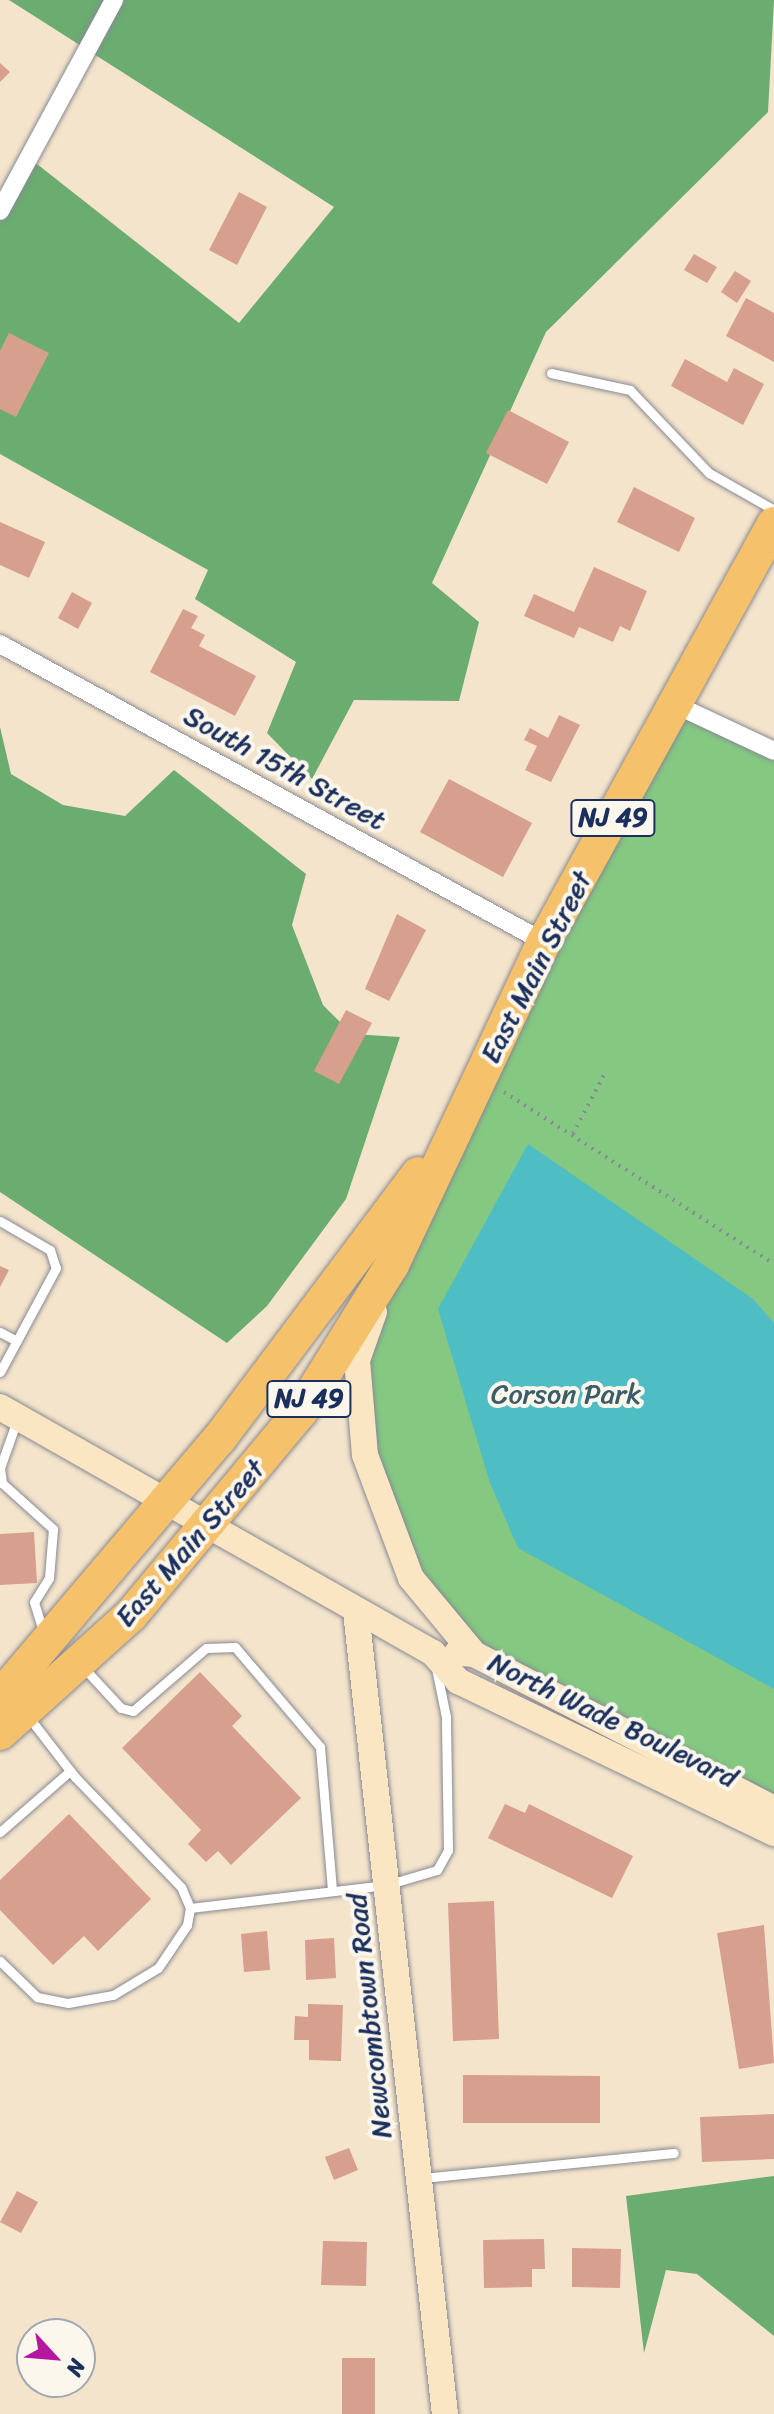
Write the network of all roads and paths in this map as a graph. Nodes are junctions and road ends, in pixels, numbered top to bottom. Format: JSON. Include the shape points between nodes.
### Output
{"nodes":[{"id":1,"x":114,"y":0,"type":"edge"},
{"id":2,"x":0,"y":211,"type":"edge"},
{"id":3,"x":551,"y":373,"type":"dead end"},
{"id":4,"x":774,"y":510,"type":"edge"},
{"id":5,"x":774,"y":524,"type":"edge"},
{"id":6,"x":0,"y":644,"type":"edge"},
{"id":7,"x":676,"y":705,"type":"junction"},
{"id":8,"x":774,"y":751,"type":"edge"},
{"id":9,"x":544,"y":942,"type":"junction"},
{"id":10,"x":606,"y":1071,"type":"dead end"},
{"id":11,"x":480,"y":1077,"type":"junction"},
{"id":12,"x":460,"y":1115,"type":"junction"},
{"id":13,"x":573,"y":1134,"type":"junction"},
{"id":14,"x":0,"y":1221,"type":"edge"},
{"id":15,"x":774,"y":1264,"type":"edge"},
{"id":16,"x":392,"y":1265,"type":"junction"},
{"id":17,"x":0,"y":1332,"type":"edge"},
{"id":18,"x":17,"y":1341,"type":"junction"},
{"id":19,"x":0,"y":1372,"type":"edge"},
{"id":20,"x":9,"y":1412,"type":"edge"},
{"id":21,"x":169,"y":1499,"type":"junction"},
{"id":22,"x":211,"y":1523,"type":"junction"},
{"id":23,"x":356,"y":1612,"type":"junction"},
{"id":24,"x":49,"y":1639,"type":"junction"},
{"id":25,"x":433,"y":1653,"type":"junction"},
{"id":26,"x":474,"y":1654,"type":"junction"},
{"id":27,"x":79,"y":1663,"type":"junction"},
{"id":28,"x":8,"y":1714,"type":"edge"},
{"id":29,"x":70,"y":1771,"type":"junction"},
{"id":30,"x":774,"y":1809,"type":"edge"},
{"id":31,"x":0,"y":1832,"type":"edge"},
{"id":32,"x":774,"y":1833,"type":"edge"},
{"id":33,"x":386,"y":1885,"type":"junction"},
{"id":34,"x":332,"y":1891,"type":"junction"},
{"id":35,"x":190,"y":1908,"type":"junction"},
{"id":36,"x":0,"y":1961,"type":"edge"},
{"id":37,"x":674,"y":2153,"type":"dead end"},
{"id":38,"x":419,"y":2178,"type":"junction"},
{"id":39,"x":445,"y":2414,"type":"edge"}],
"edges":[{"from":1,"to":2,"type":"street"},
{"from":3,"to":4,"type":"lane","via":[[630,390],[662,417],[694,461]]},
{"from":5,"to":7,"type":"highway","name":"East Main Street","number":"NJ 49"},
{"from":6,"to":9,"type":"street","name":"South 15th Street"},
{"from":7,"to":8,"type":"street"},
{"from":7,"to":9,"type":"highway","name":"East Main Street","number":"NJ 49"},
{"from":9,"to":11,"type":"highway","name":"East Main Street","number":"NJ 49"},
{"from":10,"to":13,"type":"path"},
{"from":11,"to":12,"type":"highway","name":"East Main Street","number":"NJ 49"},
{"from":11,"to":13,"type":"path"},
{"from":12,"to":16,"type":"highway","name":"East Main Street","number":"NJ 49"},
{"from":12,"to":21,"type":"highway","name":"East Main Street","number":"NJ 49"},
{"from":13,"to":15,"type":"path","via":[[642,1187]]},
{"from":14,"to":18,"type":"lane","via":[[50,1250],[56,1268]]},
{"from":16,"to":22,"type":"highway","name":"East Main Street","number":"NJ 49","via":[[301,1411]]},
{"from":16,"to":26,"type":"main road","via":[[357,1360],[365,1455],[411,1578]]},
{"from":17,"to":18,"type":"lane"},
{"from":18,"to":19,"type":"lane"},
{"from":20,"to":21,"type":"main road","name":"North Wade Boulevard"},
{"from":20,"to":24,"type":"lane","via":[[2,1483],[53,1529],[49,1578],[33,1615]]},
{"from":21,"to":22,"type":"main road","name":"North Wade Boulevard"},
{"from":21,"to":24,"type":"highway","name":"East Main Street","number":"NJ 49"},
{"from":22,"to":23,"type":"main road","name":"North Wade Boulevard"},
{"from":22,"to":27,"type":"highway","name":"East Main Street","number":"NJ 49"},
{"from":23,"to":25,"type":"main road","name":"North Wade Boulevard"},
{"from":23,"to":33,"type":"main road","name":"Newcombtown Road"},
{"from":24,"to":28,"type":"highway","name":"East Main Street","number":"NJ 49"},
{"from":25,"to":26,"type":"main road","name":"North Wade Boulevard"},
{"from":25,"to":32,"type":"main road","name":"North Wade Boulevard","via":[[458,1681]]},
{"from":25,"to":33,"type":"lane","via":[[446,1717],[448,1850],[437,1870]]},
{"from":26,"to":30,"type":"main road","name":"North Wade Boulevard"},
{"from":27,"to":28,"type":"highway","name":"East Main Street","number":"NJ 49"},
{"from":27,"to":34,"type":"lane","via":[[121,1708],[133,1711],[206,1648],[235,1647],[320,1747]]},
{"from":28,"to":29,"type":"lane"},
{"from":29,"to":31,"type":"lane"},
{"from":29,"to":35,"type":"lane","via":[[181,1887]]},
{"from":33,"to":34,"type":"lane"},
{"from":33,"to":38,"type":"main road","name":"Newcombtown Road"},
{"from":34,"to":35,"type":"lane"},
{"from":35,"to":36,"type":"lane","via":[[187,1925],[158,1968],[113,1995],[68,2003],[37,1997]]},
{"from":37,"to":38,"type":"lane"},
{"from":38,"to":39,"type":"main road","name":"Newcombtown Road"}]}
